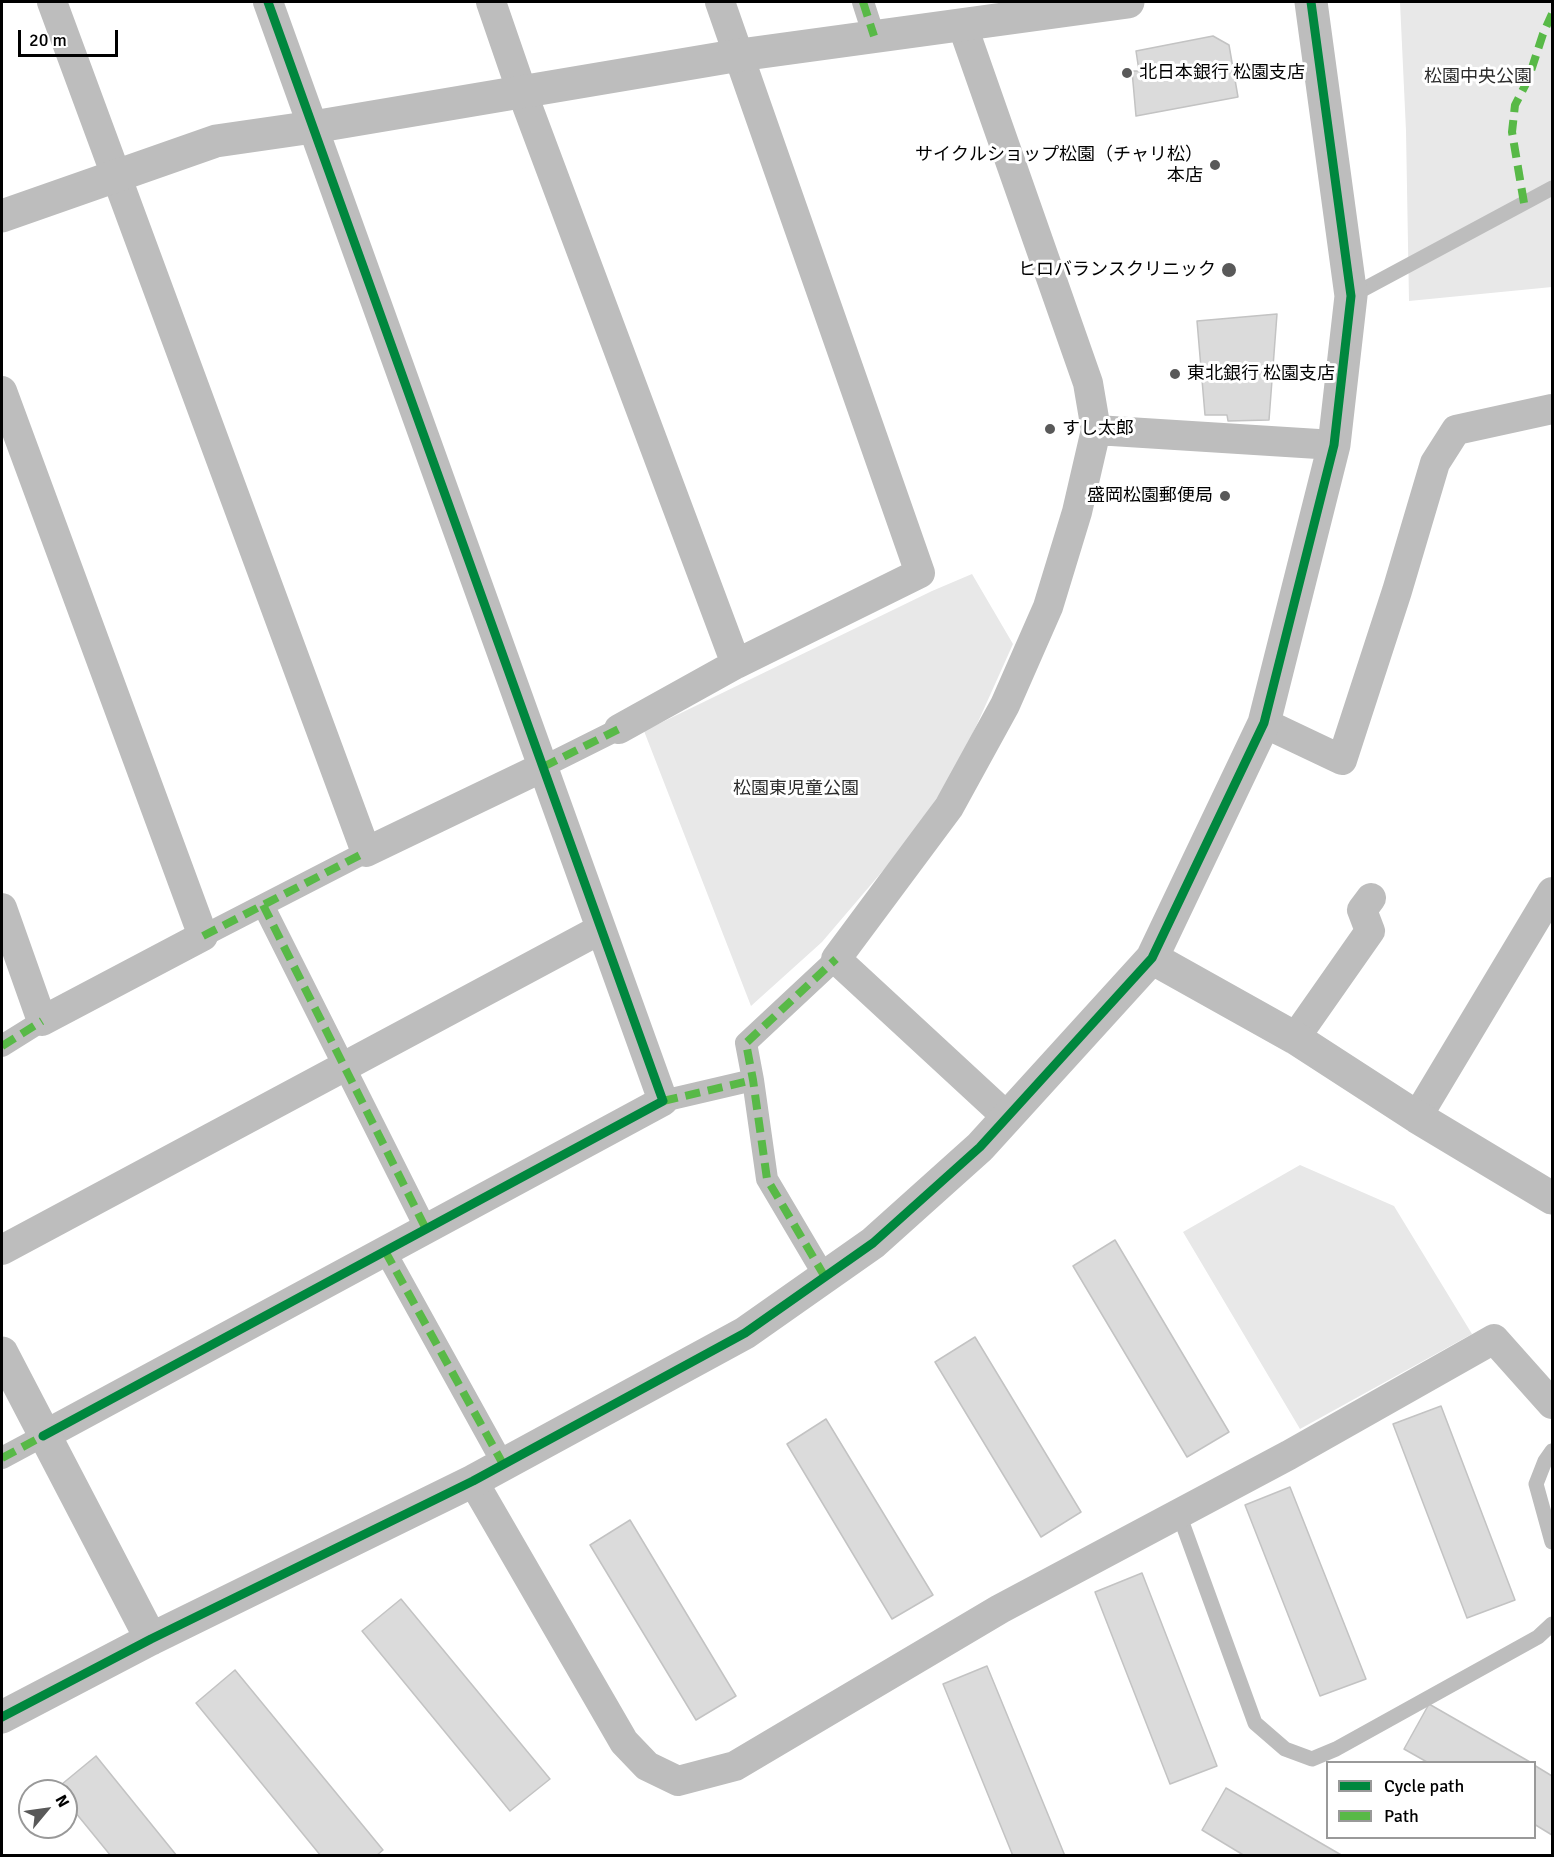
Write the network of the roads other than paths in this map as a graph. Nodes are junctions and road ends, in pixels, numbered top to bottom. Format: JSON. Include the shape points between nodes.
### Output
{"nodes":[{"id":1,"x":52,"y":2,"type":"edge"},
{"id":2,"x":268,"y":2,"type":"edge"},
{"id":3,"x":491,"y":2,"type":"edge"},
{"id":4,"x":720,"y":2,"type":"edge"},
{"id":5,"x":862,"y":2,"type":"edge"},
{"id":6,"x":1128,"y":2,"type":"edge"},
{"id":7,"x":1311,"y":2,"type":"edge"},
{"id":8,"x":962,"y":24,"type":"junction"},
{"id":9,"x":874,"y":36,"type":"junction"},
{"id":10,"x":740,"y":55,"type":"junction"},
{"id":11,"x":522,"y":92,"type":"junction"},
{"id":12,"x":313,"y":127,"type":"junction"},
{"id":13,"x":116,"y":176,"type":"junction"},
{"id":14,"x":1552,"y":188,"type":"edge"},
{"id":15,"x":2,"y":216,"type":"edge"},
{"id":16,"x":1351,"y":296,"type":"junction"},
{"id":17,"x":2,"y":391,"type":"edge"},
{"id":18,"x":1552,"y":409,"type":"edge"},
{"id":19,"x":1096,"y":430,"type":"junction"},
{"id":20,"x":1334,"y":445,"type":"junction"},
{"id":21,"x":736,"y":664,"type":"junction"},
{"id":22,"x":1264,"y":723,"type":"junction"},
{"id":23,"x":619,"y":729,"type":"joint"},
{"id":24,"x":543,"y":767,"type":"junction"},
{"id":25,"x":366,"y":852,"type":"junction"},
{"id":26,"x":1552,"y":892,"type":"edge"},
{"id":27,"x":1371,"y":898,"type":"dead end"},
{"id":28,"x":263,"y":905,"type":"junction"},
{"id":29,"x":2,"y":908,"type":"edge"},
{"id":30,"x":601,"y":929,"type":"junction"},
{"id":31,"x":203,"y":936,"type":"junction"},
{"id":32,"x":1152,"y":958,"type":"junction"},
{"id":33,"x":836,"y":959,"type":"junction"},
{"id":34,"x":42,"y":1021,"type":"junction"},
{"id":35,"x":1295,"y":1038,"type":"junction"},
{"id":36,"x":2,"y":1046,"type":"edge"},
{"id":37,"x":343,"y":1067,"type":"junction"},
{"id":38,"x":753,"y":1080,"type":"junction"},
{"id":39,"x":663,"y":1101,"type":"junction"},
{"id":40,"x":1007,"y":1117,"type":"junction"},
{"id":41,"x":1417,"y":1117,"type":"junction"},
{"id":42,"x":1552,"y":1198,"type":"edge"},
{"id":43,"x":426,"y":1229,"type":"junction"},
{"id":44,"x":2,"y":1250,"type":"edge"},
{"id":45,"x":385,"y":1251,"type":"junction"},
{"id":46,"x":825,"y":1277,"type":"junction"},
{"id":47,"x":2,"y":1353,"type":"edge"},
{"id":48,"x":1552,"y":1404,"type":"edge"},
{"id":49,"x":43,"y":1436,"type":"junction"},
{"id":50,"x":1552,"y":1451,"type":"edge"},
{"id":51,"x":2,"y":1458,"type":"edge"},
{"id":52,"x":503,"y":1464,"type":"junction"},
{"id":53,"x":472,"y":1481,"type":"junction"},
{"id":54,"x":1179,"y":1514,"type":"junction"},
{"id":55,"x":1552,"y":1542,"type":"edge"},
{"id":56,"x":1552,"y":1624,"type":"edge"},
{"id":57,"x":151,"y":1639,"type":"junction"},
{"id":58,"x":2,"y":1717,"type":"edge"}],
"edges":[{"from":1,"to":13,"type":"street"},
{"from":2,"to":12,"type":"street"},
{"from":3,"to":11,"type":"street"},
{"from":4,"to":10,"type":"street"},
{"from":5,"to":9,"type":"street"},
{"from":6,"to":8,"type":"street"},
{"from":7,"to":16,"type":"street"},
{"from":8,"to":9,"type":"street"},
{"from":8,"to":19,"type":"street","via":[[1088,383]]},
{"from":9,"to":10,"type":"street"},
{"from":10,"to":11,"type":"street"},
{"from":10,"to":21,"type":"street","via":[[920,573]]},
{"from":11,"to":12,"type":"street"},
{"from":11,"to":21,"type":"street"},
{"from":12,"to":13,"type":"street","via":[[216,141]]},
{"from":12,"to":24,"type":"street"},
{"from":13,"to":15,"type":"street"},
{"from":13,"to":25,"type":"street"},
{"from":14,"to":16,"type":"lane"},
{"from":16,"to":20,"type":"street"},
{"from":17,"to":31,"type":"street"},
{"from":18,"to":22,"type":"street","via":[[1456,430],[1435,463],[1342,760]]},
{"from":19,"to":20,"type":"street"},
{"from":19,"to":33,"type":"street","via":[[1077,512],[1048,607],[1005,705],[949,807]]},
{"from":20,"to":22,"type":"street"},
{"from":21,"to":23,"type":"street"},
{"from":22,"to":32,"type":"street"},
{"from":23,"to":24,"type":"street"},
{"from":24,"to":25,"type":"street"},
{"from":24,"to":30,"type":"street"},
{"from":25,"to":28,"type":"street"},
{"from":26,"to":41,"type":"street"},
{"from":27,"to":35,"type":"street","via":[[1362,910],[1370,931]]},
{"from":28,"to":31,"type":"street"},
{"from":28,"to":37,"type":"street"},
{"from":29,"to":34,"type":"street"},
{"from":30,"to":37,"type":"street"},
{"from":30,"to":39,"type":"street"},
{"from":31,"to":34,"type":"street"},
{"from":32,"to":35,"type":"street"},
{"from":32,"to":40,"type":"street"},
{"from":33,"to":38,"type":"street","via":[[746,1043]]},
{"from":33,"to":40,"type":"street"},
{"from":34,"to":36,"type":"street"},
{"from":35,"to":41,"type":"street"},
{"from":37,"to":43,"type":"street"},
{"from":37,"to":44,"type":"street"},
{"from":38,"to":39,"type":"street"},
{"from":38,"to":46,"type":"street","via":[[766,1179]]},
{"from":39,"to":43,"type":"street"},
{"from":40,"to":46,"type":"street","via":[[980,1147],[873,1243]]},
{"from":41,"to":42,"type":"street"},
{"from":43,"to":45,"type":"street"},
{"from":45,"to":49,"type":"street"},
{"from":45,"to":52,"type":"street"},
{"from":46,"to":52,"type":"street","via":[[746,1333]]},
{"from":47,"to":49,"type":"street"},
{"from":48,"to":54,"type":"street","via":[[1494,1339]]},
{"from":49,"to":51,"type":"street"},
{"from":49,"to":57,"type":"street"},
{"from":50,"to":55,"type":"lane","via":[[1536,1484]]},
{"from":52,"to":53,"type":"street"},
{"from":53,"to":54,"type":"street","via":[[624,1742],[647,1766],[678,1781],[735,1766],[1000,1609]]},
{"from":53,"to":57,"type":"street"},
{"from":54,"to":56,"type":"lane","via":[[1255,1723],[1285,1749],[1312,1759],[1528,1643]]},
{"from":57,"to":58,"type":"street"}]}
